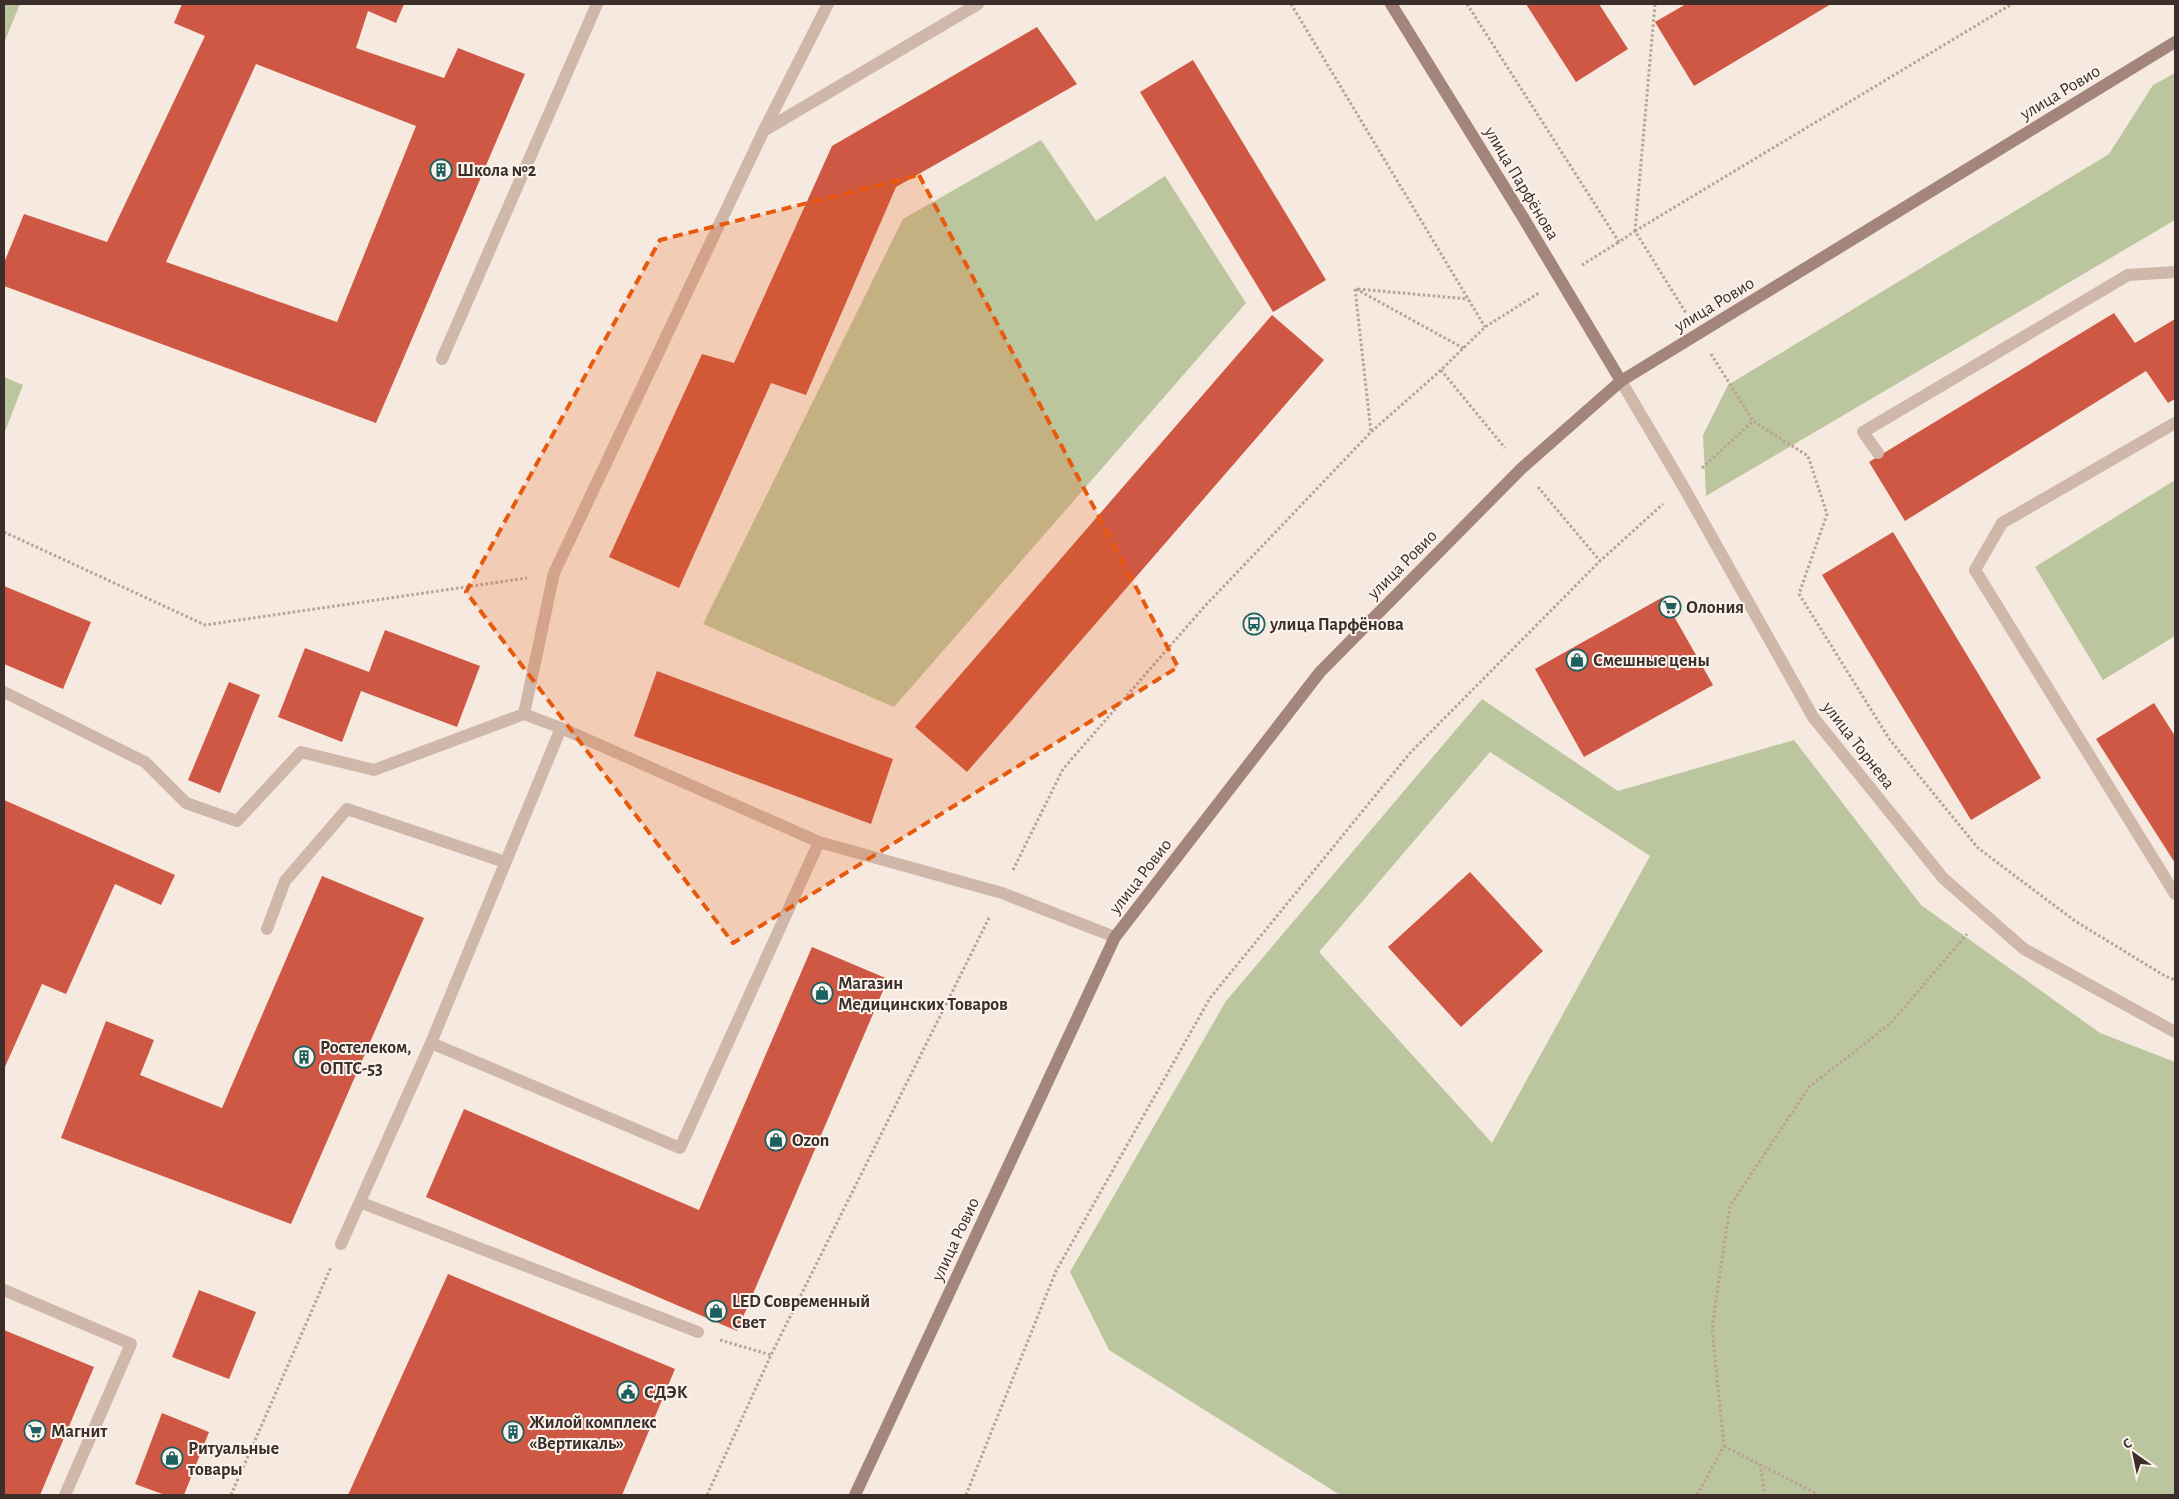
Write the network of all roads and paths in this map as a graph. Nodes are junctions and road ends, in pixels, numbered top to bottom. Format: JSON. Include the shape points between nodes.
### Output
{"nodes":[{"id":1,"x":597,"y":4,"type":"edge"},
{"id":2,"x":828,"y":4,"type":"edge"},
{"id":3,"x":978,"y":4,"type":"edge"},
{"id":4,"x":1291,"y":4,"type":"edge"},
{"id":5,"x":1391,"y":4,"type":"edge"},
{"id":6,"x":1468,"y":4,"type":"edge"},
{"id":7,"x":1655,"y":4,"type":"edge"},
{"id":8,"x":2012,"y":4,"type":"edge"},
{"id":9,"x":2175,"y":42,"type":"edge"},
{"id":10,"x":764,"y":130,"type":"junction"},
{"id":11,"x":1635,"y":232,"type":"junction"},
{"id":12,"x":2175,"y":272,"type":"edge"},
{"id":13,"x":1355,"y":289,"type":"junction"},
{"id":14,"x":1468,"y":299,"type":"junction"},
{"id":15,"x":1699,"y":334,"type":"junction"},
{"id":16,"x":1463,"y":348,"type":"junction"},
{"id":17,"x":442,"y":359,"type":"dead end"},
{"id":18,"x":1620,"y":381,"type":"junction"},
{"id":19,"x":1753,"y":421,"type":"junction"},
{"id":20,"x":2175,"y":423,"type":"edge"},
{"id":21,"x":1371,"y":432,"type":"junction"},
{"id":22,"x":1878,"y":453,"type":"dead end"},
{"id":23,"x":1683,"y":486,"type":"junction"},
{"id":24,"x":4,"y":532,"type":"edge"},
{"id":25,"x":554,"y":573,"type":"junction"},
{"id":26,"x":4,"y":692,"type":"edge"},
{"id":27,"x":524,"y":714,"type":"junction"},
{"id":28,"x":561,"y":728,"type":"junction"},
{"id":29,"x":818,"y":842,"type":"junction"},
{"id":30,"x":505,"y":862,"type":"junction"},
{"id":31,"x":1002,"y":893,"type":"junction"},
{"id":32,"x":2175,"y":894,"type":"edge"},
{"id":33,"x":1984,"y":914,"type":"junction"},
{"id":34,"x":267,"y":929,"type":"dead end"},
{"id":35,"x":1115,"y":937,"type":"junction"},
{"id":36,"x":2175,"y":980,"type":"edge"},
{"id":37,"x":2175,"y":1032,"type":"edge"},
{"id":38,"x":431,"y":1043,"type":"junction"},
{"id":39,"x":362,"y":1203,"type":"junction"},
{"id":40,"x":342,"y":1244,"type":"joint"},
{"id":41,"x":4,"y":1290,"type":"edge"},
{"id":42,"x":698,"y":1332,"type":"joint"},
{"id":43,"x":771,"y":1355,"type":"junction"},
{"id":44,"x":1724,"y":1446,"type":"junction"},
{"id":45,"x":1760,"y":1464,"type":"junction"},
{"id":46,"x":65,"y":1495,"type":"edge"},
{"id":47,"x":231,"y":1495,"type":"edge"},
{"id":48,"x":707,"y":1495,"type":"edge"},
{"id":49,"x":855,"y":1495,"type":"edge"},
{"id":50,"x":966,"y":1495,"type":"edge"},
{"id":51,"x":1697,"y":1495,"type":"edge"},
{"id":52,"x":1765,"y":1495,"type":"edge"},
{"id":53,"x":1820,"y":1495,"type":"edge"}],
"edges":[{"from":1,"to":17,"type":"street"},
{"from":2,"to":10,"type":"street"},
{"from":3,"to":10,"type":"street"},
{"from":4,"to":14,"type":"path"},
{"from":5,"to":18,"type":"main road","name":"улица Парфёнова"},
{"from":6,"to":11,"type":"path","via":[[1619,242]]},
{"from":7,"to":11,"type":"path"},
{"from":8,"to":11,"type":"path"},
{"from":9,"to":15,"type":"main road","name":"улица Ровио"},
{"from":10,"to":25,"type":"street"},
{"from":11,"to":15,"type":"path"},
{"from":12,"to":22,"type":"street","via":[[2128,275],[1862,432]]},
{"from":13,"to":14,"type":"path"},
{"from":13,"to":16,"type":"path"},
{"from":13,"to":21,"type":"path"},
{"from":14,"to":16,"type":"path","via":[[1485,327]]},
{"from":15,"to":18,"type":"main road","name":"улица Ровио"},
{"from":15,"to":19,"type":"path"},
{"from":16,"to":21,"type":"path"},
{"from":18,"to":23,"type":"street","name":"улица Торнева"},
{"from":18,"to":35,"type":"main road","name":"улица Ровио","via":[[1522,468],[1320,672]]},
{"from":19,"to":23,"type":"path"},
{"from":19,"to":36,"type":"path","via":[[1808,456],[1827,514],[1799,594],[1890,740],[1978,848],[2075,921]]},
{"from":20,"to":32,"type":"street","via":[[2002,523],[1975,570]]},
{"from":21,"to":31,"type":"path","via":[[1204,607],[1063,769]]},
{"from":23,"to":33,"type":"street","name":"улица Торнева","via":[[1813,717],[1942,878]]},
{"from":23,"to":50,"type":"path","via":[[1600,562],[1410,753],[1210,998],[1056,1271]]},
{"from":24,"to":25,"type":"path","via":[[204,625]]},
{"from":25,"to":27,"type":"street"},
{"from":26,"to":27,"type":"street","via":[[145,762],[186,803],[237,821],[301,752],[374,770]]},
{"from":27,"to":28,"type":"street"},
{"from":28,"to":29,"type":"street"},
{"from":28,"to":30,"type":"street"},
{"from":29,"to":31,"type":"street"},
{"from":29,"to":38,"type":"street","via":[[680,1148]]},
{"from":30,"to":34,"type":"street","via":[[347,809],[285,881]]},
{"from":30,"to":38,"type":"street"},
{"from":31,"to":35,"type":"street"},
{"from":31,"to":43,"type":"path"},
{"from":33,"to":37,"type":"street","name":"улица Торнева","via":[[2024,949]]},
{"from":33,"to":44,"type":"path","via":[[1892,1023],[1810,1088],[1730,1206],[1712,1328]]},
{"from":35,"to":49,"type":"main road","name":"улица Ровио"},
{"from":38,"to":39,"type":"street"},
{"from":39,"to":40,"type":"street"},
{"from":39,"to":42,"type":"street"},
{"from":40,"to":47,"type":"path"},
{"from":41,"to":46,"type":"street","via":[[131,1344]]},
{"from":42,"to":43,"type":"path"},
{"from":43,"to":48,"type":"path"},
{"from":44,"to":45,"type":"path"},
{"from":44,"to":51,"type":"path"},
{"from":45,"to":52,"type":"path"},
{"from":45,"to":53,"type":"path"}]}
